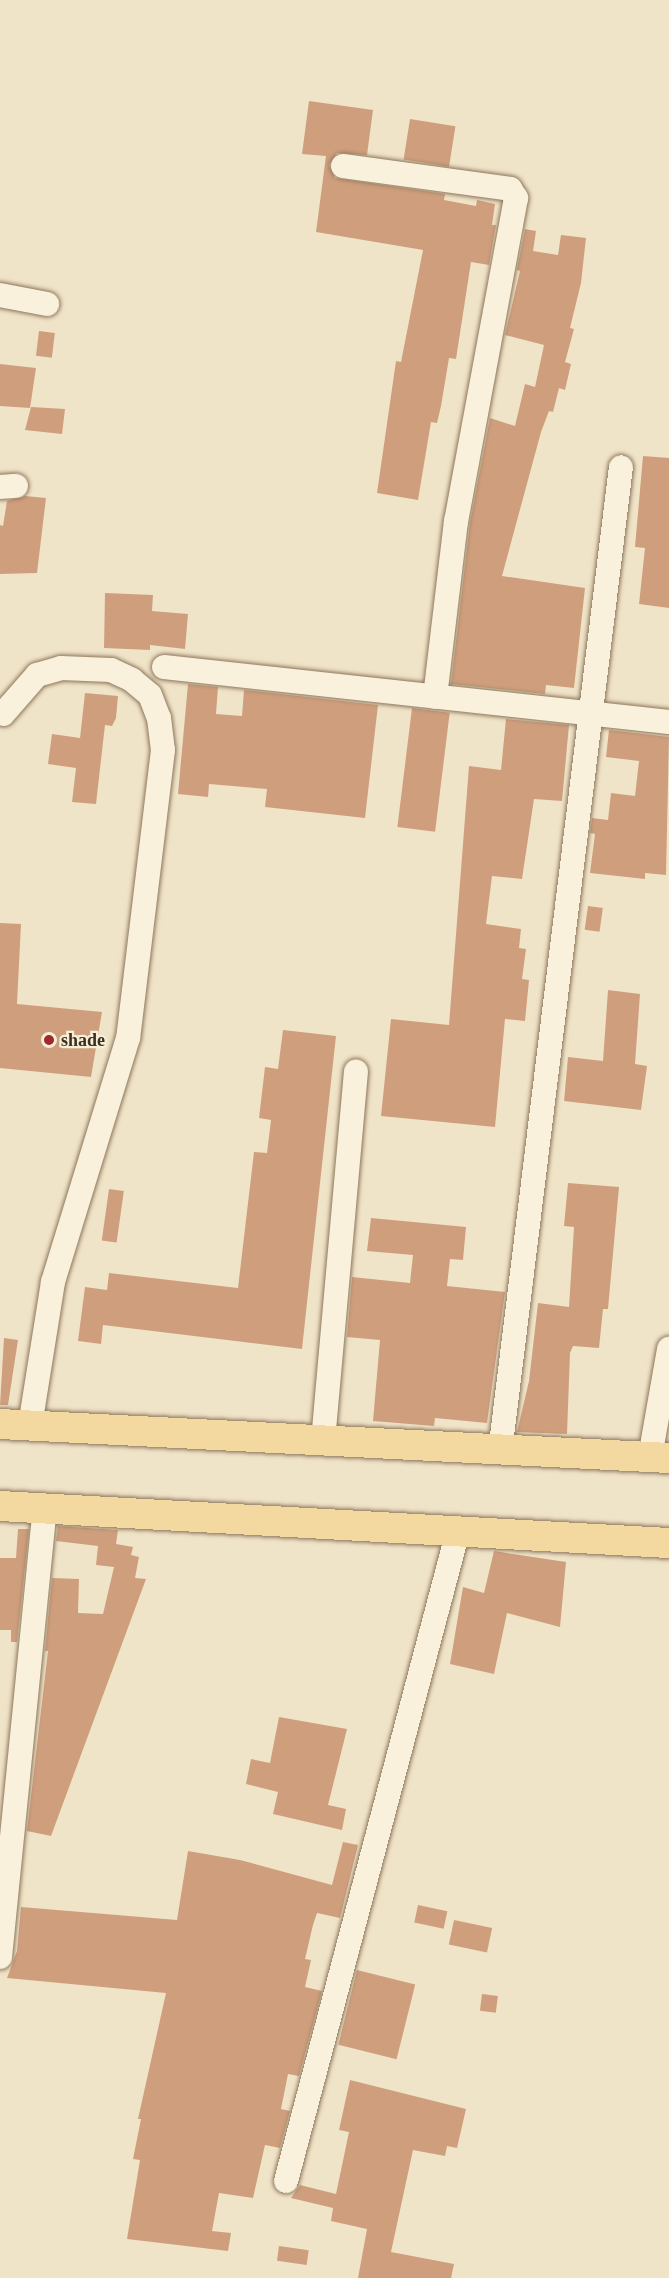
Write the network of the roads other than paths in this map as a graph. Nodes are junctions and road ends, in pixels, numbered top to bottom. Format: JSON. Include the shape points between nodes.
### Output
{"nodes":[{"id":1,"x":343,"y":166,"type":"dead end"},
{"id":2,"x":0,"y":295,"type":"edge"},
{"id":3,"x":47,"y":304,"type":"dead end"},
{"id":4,"x":621,"y":467,"type":"dead end"},
{"id":5,"x":164,"y":667,"type":"dead end"},
{"id":6,"x":435,"y":697,"type":"junction"},
{"id":7,"x":3,"y":714,"type":"dead end"},
{"id":8,"x":591,"y":716,"type":"junction"},
{"id":9,"x":669,"y":722,"type":"edge"},
{"id":10,"x":356,"y":1071,"type":"dead end"},
{"id":11,"x":669,"y":1348,"type":"edge"},
{"id":12,"x":0,"y":1424,"type":"edge"},
{"id":13,"x":30,"y":1425,"type":"junction"},
{"id":14,"x":323,"y":1441,"type":"junction"},
{"id":15,"x":500,"y":1452,"type":"junction"},
{"id":16,"x":660,"y":1457,"type":"edge"},
{"id":17,"x":0,"y":1506,"type":"edge"},
{"id":18,"x":45,"y":1509,"type":"junction"},
{"id":19,"x":458,"y":1531,"type":"junction"},
{"id":20,"x":669,"y":1543,"type":"edge"},
{"id":21,"x":0,"y":1957,"type":"edge"},
{"id":22,"x":286,"y":2181,"type":"dead end"}],
"edges":[{"from":1,"to":6,"type":"lane","via":[[510,189],[516,198],[456,521]]},
{"from":2,"to":3,"type":"lane"},
{"from":4,"to":8,"type":"lane"},
{"from":5,"to":6,"type":"lane"},
{"from":6,"to":8,"type":"lane"},
{"from":7,"to":13,"type":"lane","via":[[37,675],[61,668],[111,670],[150,695],[159,718],[164,750],[128,1038],[50,1293]]},
{"from":8,"to":9,"type":"lane"},
{"from":8,"to":15,"type":"lane"},
{"from":10,"to":14,"type":"lane"},
{"from":11,"to":16,"type":"lane"},
{"from":12,"to":13,"type":"main road"},
{"from":13,"to":14,"type":"main road"},
{"from":14,"to":15,"type":"main road"},
{"from":15,"to":16,"type":"main road"},
{"from":17,"to":18,"type":"main road"},
{"from":18,"to":19,"type":"main road"},
{"from":18,"to":21,"type":"lane"},
{"from":19,"to":20,"type":"main road"},
{"from":19,"to":22,"type":"lane"}]}
